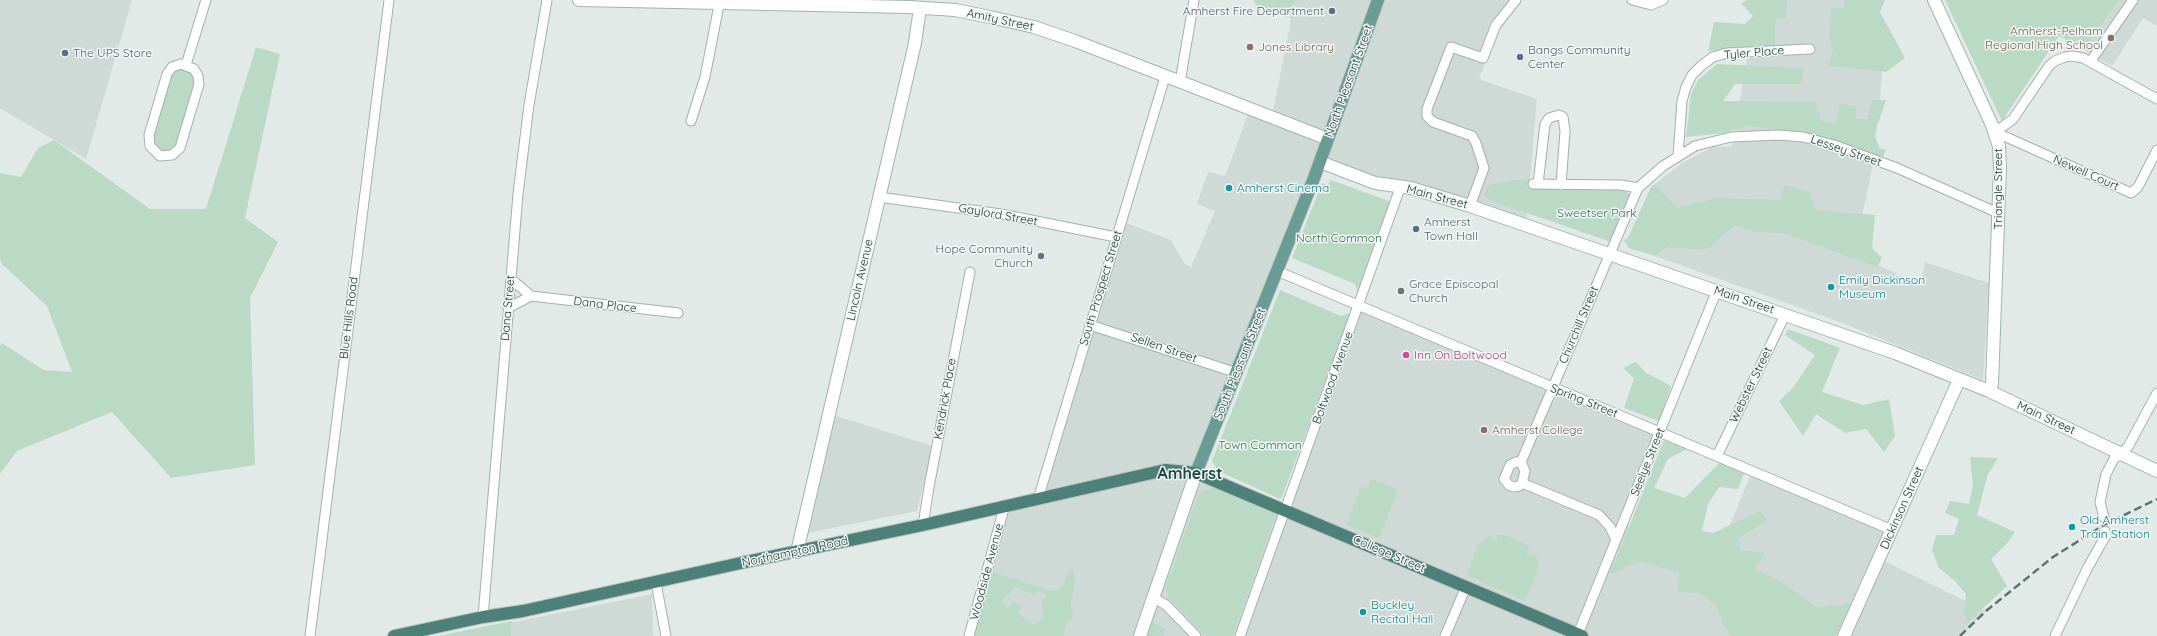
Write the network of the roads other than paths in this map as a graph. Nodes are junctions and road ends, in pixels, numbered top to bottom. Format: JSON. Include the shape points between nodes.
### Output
{"nodes":[{"id":1,"x":206,"y":0,"type":"edge"},
{"id":2,"x":389,"y":0,"type":"edge"},
{"id":3,"x":547,"y":0,"type":"edge"},
{"id":4,"x":579,"y":0,"type":"edge"},
{"id":5,"x":1194,"y":0,"type":"edge"},
{"id":6,"x":1378,"y":0,"type":"edge"},
{"id":7,"x":1516,"y":0,"type":"edge"},
{"id":8,"x":1632,"y":0,"type":"edge"},
{"id":9,"x":1664,"y":0,"type":"edge"},
{"id":10,"x":1934,"y":0,"type":"edge"},
{"id":11,"x":2133,"y":0,"type":"edge"},
{"id":12,"x":720,"y":2,"type":"edge"},
{"id":13,"x":920,"y":8,"type":"junction"},
{"id":14,"x":1810,"y":49,"type":"dead end"},
{"id":15,"x":2090,"y":62,"type":"junction"},
{"id":16,"x":186,"y":65,"type":"junction"},
{"id":17,"x":1165,"y":77,"type":"junction"},
{"id":18,"x":1180,"y":82,"type":"junction"},
{"id":19,"x":2157,"y":99,"type":"edge"},
{"id":20,"x":691,"y":122,"type":"dead end"},
{"id":21,"x":1995,"y":132,"type":"junction"},
{"id":22,"x":1328,"y":139,"type":"junction"},
{"id":23,"x":2157,"y":150,"type":"edge"},
{"id":24,"x":1678,"y":156,"type":"junction"},
{"id":25,"x":1320,"y":162,"type":"junction"},
{"id":26,"x":1561,"y":185,"type":"junction"},
{"id":27,"x":1400,"y":188,"type":"junction"},
{"id":28,"x":1638,"y":188,"type":"junction"},
{"id":29,"x":879,"y":197,"type":"junction"},
{"id":30,"x":1470,"y":206,"type":"junction"},
{"id":31,"x":1998,"y":213,"type":"junction"},
{"id":32,"x":1116,"y":237,"type":"junction"},
{"id":33,"x":1610,"y":254,"type":"junction"},
{"id":34,"x":1277,"y":271,"type":"junction"},
{"id":35,"x":970,"y":272,"type":"dead end"},
{"id":36,"x":510,"y":279,"type":"junction"},
{"id":37,"x":1717,"y":290,"type":"junction"},
{"id":38,"x":531,"y":296,"type":"junction"},
{"id":39,"x":1359,"y":306,"type":"junction"},
{"id":40,"x":508,"y":308,"type":"junction"},
{"id":41,"x":678,"y":312,"type":"dead end"},
{"id":42,"x":1785,"y":314,"type":"junction"},
{"id":43,"x":1090,"y":324,"type":"junction"},
{"id":44,"x":1237,"y":373,"type":"junction"},
{"id":45,"x":1959,"y":380,"type":"junction"},
{"id":46,"x":1553,"y":388,"type":"junction"},
{"id":47,"x":1989,"y":391,"type":"junction"},
{"id":48,"x":2157,"y":393,"type":"edge"},
{"id":49,"x":1660,"y":432,"type":"junction"},
{"id":50,"x":2120,"y":454,"type":"junction"},
{"id":51,"x":1717,"y":456,"type":"junction"},
{"id":52,"x":1521,"y":462,"type":"junction"},
{"id":53,"x":2157,"y":471,"type":"edge"},
{"id":54,"x":1196,"y":473,"type":"junction"},
{"id":55,"x":1522,"y":483,"type":"junction"},
{"id":56,"x":1038,"y":499,"type":"junction"},
{"id":57,"x":1004,"y":508,"type":"junction"},
{"id":58,"x":1285,"y":510,"type":"junction"},
{"id":59,"x":2104,"y":517,"type":"dead end"},
{"id":60,"x":923,"y":526,"type":"junction"},
{"id":61,"x":1892,"y":530,"type":"junction"},
{"id":62,"x":2104,"y":530,"type":"dead end"},
{"id":63,"x":1616,"y":540,"type":"junction"},
{"id":64,"x":797,"y":552,"type":"junction"},
{"id":65,"x":656,"y":583,"type":"junction"},
{"id":66,"x":1466,"y":587,"type":"junction"},
{"id":67,"x":1154,"y":598,"type":"junction"},
{"id":68,"x":483,"y":617,"type":"junction"},
{"id":69,"x":1580,"y":635,"type":"edge"},
{"id":70,"x":310,"y":636,"type":"edge"},
{"id":71,"x":394,"y":636,"type":"edge"},
{"id":72,"x":666,"y":636,"type":"edge"},
{"id":73,"x":969,"y":636,"type":"edge"},
{"id":74,"x":1140,"y":636,"type":"edge"},
{"id":75,"x":1196,"y":636,"type":"edge"},
{"id":76,"x":1240,"y":636,"type":"edge"},
{"id":77,"x":1445,"y":636,"type":"edge"},
{"id":78,"x":1844,"y":636,"type":"edge"},
{"id":79,"x":2055,"y":636,"type":"edge"}],
"edges":[{"from":1,"to":16,"type":"street"},
{"from":2,"to":70,"type":"street","name":"Blue Hills Road"},
{"from":3,"to":36,"type":"street","name":"Dana Street","via":[[529,105]]},
{"from":4,"to":12,"type":"main road","name":"Amity Street"},
{"from":5,"to":18,"type":"street"},
{"from":6,"to":22,"type":"main road","name":"North Pleasant Street"},
{"from":7,"to":30,"type":"street","via":[[1496,25],[1483,58],[1451,47],[1427,109],[1427,116],[1433,122],[1472,136],[1476,143],[1484,168]]},
{"from":8,"to":9,"type":"street","via":[[1651,5]]},
{"from":10,"to":21,"type":"main road","name":"Triangle Street"},
{"from":11,"to":15,"type":"street"},
{"from":12,"to":13,"type":"main road","name":"Amity Street"},
{"from":12,"to":20,"type":"street","via":[[705,78]]},
{"from":13,"to":17,"type":"main road","name":"Amity Street","via":[[955,10],[1034,26]]},
{"from":13,"to":29,"type":"main road","name":"Lincoln Avenue","via":[[915,43]]},
{"from":14,"to":24,"type":"street","name":"Tyler Place","via":[[1728,53],[1713,57],[1702,65],[1692,75],[1682,101]]},
{"from":15,"to":19,"type":"street"},
{"from":15,"to":21,"type":"street","via":[[2072,56],[2055,61],[2013,119]]},
{"from":16,"to":16,"type":"street","via":[[196,71],[199,84],[180,148],[172,155],[160,156],[150,146],[149,135],[167,74],[175,66]]},
{"from":17,"to":18,"type":"main road","name":"Amity Street"},
{"from":17,"to":32,"type":"street","name":"South Prospect Street"},
{"from":18,"to":22,"type":"main road","name":"Amity Street"},
{"from":21,"to":23,"type":"street","name":"Newell Court","via":[[2131,193],[2138,187]]},
{"from":21,"to":31,"type":"main road","name":"Triangle Street","via":[[1999,146],[2000,168]]},
{"from":22,"to":25,"type":"main road","name":"North Pleasant Street"},
{"from":24,"to":28,"type":"street","name":"Lessey Street"},
{"from":24,"to":31,"type":"street","name":"Lessey Street","via":[[1695,146],[1731,137],[1803,137],[1834,145],[1897,168]]},
{"from":25,"to":27,"type":"main road","name":"Main Street","via":[[1375,183]]},
{"from":25,"to":34,"type":"main road","name":"South Pleasant Street"},
{"from":26,"to":26,"type":"street","via":[[1564,131],[1562,117],[1559,115],[1549,118],[1545,124],[1535,184]]},
{"from":26,"to":28,"type":"street"},
{"from":27,"to":30,"type":"main road","name":"Main Street","via":[[1411,188]]},
{"from":27,"to":39,"type":"street","name":"Boltwood Avenue"},
{"from":28,"to":33,"type":"street","name":"Churchill Street"},
{"from":29,"to":32,"type":"street","name":"Gaylord Street","via":[[1001,214]]},
{"from":29,"to":64,"type":"main road","name":"Lincoln Avenue"},
{"from":30,"to":33,"type":"main road","name":"Main Street"},
{"from":31,"to":47,"type":"main road","name":"Triangle Street","via":[[1992,384]]},
{"from":32,"to":43,"type":"street","name":"South Prospect Street"},
{"from":33,"to":37,"type":"main road","name":"Main Street"},
{"from":33,"to":46,"type":"street","name":"Churchill Street"},
{"from":34,"to":39,"type":"street","name":"Spring Street"},
{"from":34,"to":44,"type":"main road","name":"South Pleasant Street"},
{"from":35,"to":60,"type":"street","name":"Kendrick Place"},
{"from":36,"to":38,"type":"street"},
{"from":36,"to":40,"type":"street","name":"Dana Street"},
{"from":37,"to":42,"type":"main road","name":"Main Street"},
{"from":37,"to":49,"type":"street","name":"Seelye Street"},
{"from":38,"to":40,"type":"street"},
{"from":38,"to":41,"type":"street","name":"Dana Place"},
{"from":39,"to":46,"type":"street","name":"Spring Street"},
{"from":39,"to":58,"type":"street","name":"Boltwood Avenue"},
{"from":40,"to":68,"type":"street","name":"Dana Street"},
{"from":42,"to":45,"type":"main road","name":"Main Street"},
{"from":42,"to":51,"type":"street","name":"Webster Street"},
{"from":43,"to":44,"type":"street","name":"Sellen Street"},
{"from":43,"to":56,"type":"street","name":"South Prospect Street"},
{"from":44,"to":54,"type":"main road","name":"South Pleasant Street"},
{"from":45,"to":47,"type":"main road","name":"Main Street"},
{"from":45,"to":61,"type":"main road","name":"Dickinson Street"},
{"from":46,"to":49,"type":"street","name":"Spring Street"},
{"from":46,"to":52,"type":"street","name":"Churchill Street"},
{"from":47,"to":50,"type":"main road","name":"Main Street"},
{"from":48,"to":50,"type":"street","via":[[2128,447]]},
{"from":49,"to":51,"type":"street","name":"Spring Street"},
{"from":49,"to":63,"type":"street","name":"Seelye Street"},
{"from":50,"to":53,"type":"main road","name":"Main Street"},
{"from":50,"to":59,"type":"street","via":[[2110,465],[2102,489],[2100,502]]},
{"from":51,"to":61,"type":"street","name":"Spring Street"},
{"from":52,"to":55,"type":"street","name":"Churchill Street","via":[[1525,471]]},
{"from":52,"to":55,"type":"street","name":"Churchill Street","via":[[1512,463],[1504,479],[1514,487]]},
{"from":54,"to":56,"type":"highway","name":"Northampton Road","via":[[1165,470]]},
{"from":54,"to":58,"type":"highway","name":"College Street"},
{"from":54,"to":67,"type":"main road","name":"South Pleasant Street"},
{"from":55,"to":63,"type":"street","name":"Churchill Street","via":[[1599,515],[1610,527]]},
{"from":56,"to":57,"type":"highway","name":"Northampton Road"},
{"from":57,"to":60,"type":"highway","name":"Northampton Road"},
{"from":57,"to":73,"type":"street","name":"Woodside Avenue"},
{"from":58,"to":66,"type":"highway","name":"College Street"},
{"from":58,"to":76,"type":"street","name":"Boltwood Avenue"},
{"from":60,"to":64,"type":"highway","name":"Northampton Road"},
{"from":61,"to":78,"type":"main road","name":"Dickinson Street"},
{"from":62,"to":79,"type":"street","via":[[2106,535]]},
{"from":63,"to":69,"type":"street","name":"Seelye Street"},
{"from":64,"to":65,"type":"highway","name":"Northampton Road"},
{"from":65,"to":68,"type":"highway","name":"Northampton Road"},
{"from":65,"to":72,"type":"street"},
{"from":66,"to":69,"type":"highway","name":"College Street"},
{"from":66,"to":77,"type":"street"},
{"from":67,"to":74,"type":"main road","name":"South Pleasant Street"},
{"from":67,"to":75,"type":"street","via":[[1166,605]]},
{"from":68,"to":71,"type":"highway","name":"Northampton Road"}]}
